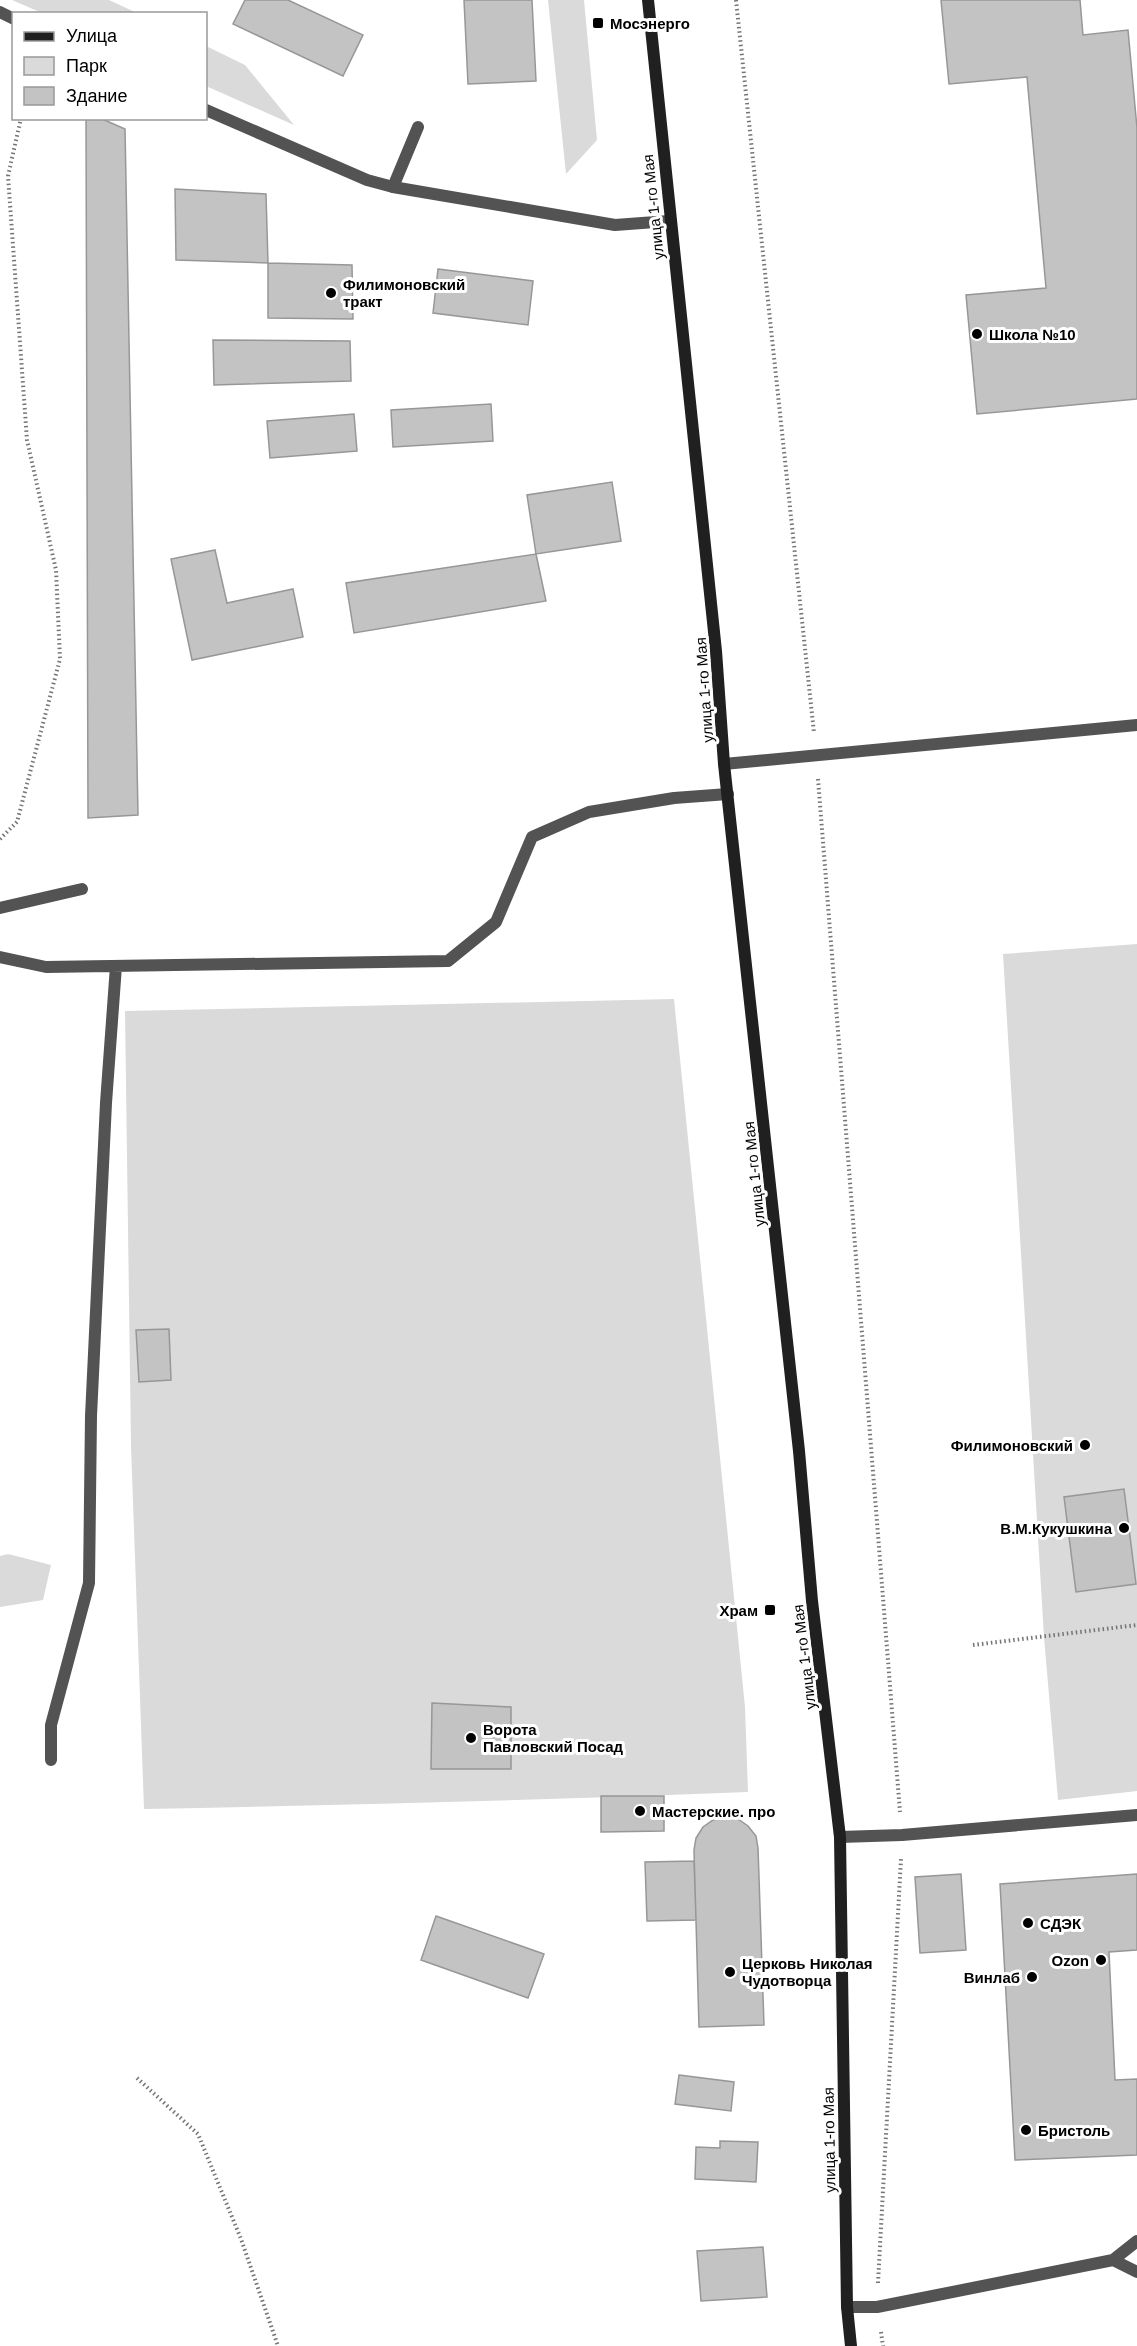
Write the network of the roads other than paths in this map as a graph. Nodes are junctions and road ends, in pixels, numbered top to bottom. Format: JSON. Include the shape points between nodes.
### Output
{"nodes":[{"id":1,"x":648,"y":0,"type":"edge"},
{"id":2,"x":207,"y":110,"type":"edge"},
{"id":3,"x":418,"y":127,"type":"dead end"},
{"id":4,"x":393,"y":187,"type":"junction"},
{"id":5,"x":669,"y":221,"type":"junction"},
{"id":6,"x":1137,"y":725,"type":"edge"},
{"id":7,"x":724,"y":764,"type":"junction"},
{"id":8,"x":728,"y":794,"type":"junction"},
{"id":9,"x":82,"y":888,"type":"dead end"},
{"id":10,"x":0,"y":908,"type":"edge"},
{"id":11,"x":0,"y":957,"type":"edge"},
{"id":12,"x":116,"y":966,"type":"junction"},
{"id":13,"x":51,"y":1760,"type":"dead end"},
{"id":14,"x":1137,"y":1815,"type":"edge"},
{"id":15,"x":840,"y":1837,"type":"junction"},
{"id":16,"x":1137,"y":2241,"type":"edge"},
{"id":17,"x":1113,"y":2260,"type":"junction"},
{"id":18,"x":1137,"y":2272,"type":"edge"},
{"id":19,"x":847,"y":2307,"type":"junction"},
{"id":20,"x":851,"y":2346,"type":"edge"}],
"edges":[{"from":1,"to":5,"type":"street","name":"улица 1-го Мая"},
{"from":2,"to":4,"type":"street","via":[[368,180]]},
{"from":3,"to":4,"type":"street"},
{"from":4,"to":5,"type":"street","via":[[615,225]]},
{"from":5,"to":7,"type":"street","name":"улица 1-го Мая","via":[[716,651]]},
{"from":6,"to":7,"type":"street"},
{"from":7,"to":8,"type":"street","name":"улица 1-го Мая"},
{"from":8,"to":12,"type":"street","via":[[589,812],[532,837],[496,922],[448,961]]},
{"from":8,"to":15,"type":"street","name":"улица 1-го Мая"},
{"from":9,"to":10,"type":"street"},
{"from":11,"to":12,"type":"street","via":[[46,967]]},
{"from":12,"to":13,"type":"street","via":[[92,1416],[89,1584],[51,1725]]},
{"from":14,"to":15,"type":"street"},
{"from":15,"to":19,"type":"street","name":"улица 1-го Мая"},
{"from":16,"to":17,"type":"street"},
{"from":17,"to":18,"type":"street"},
{"from":17,"to":19,"type":"street","via":[[877,2307]]},
{"from":19,"to":20,"type":"street","name":"улица 1-го Мая"}]}
